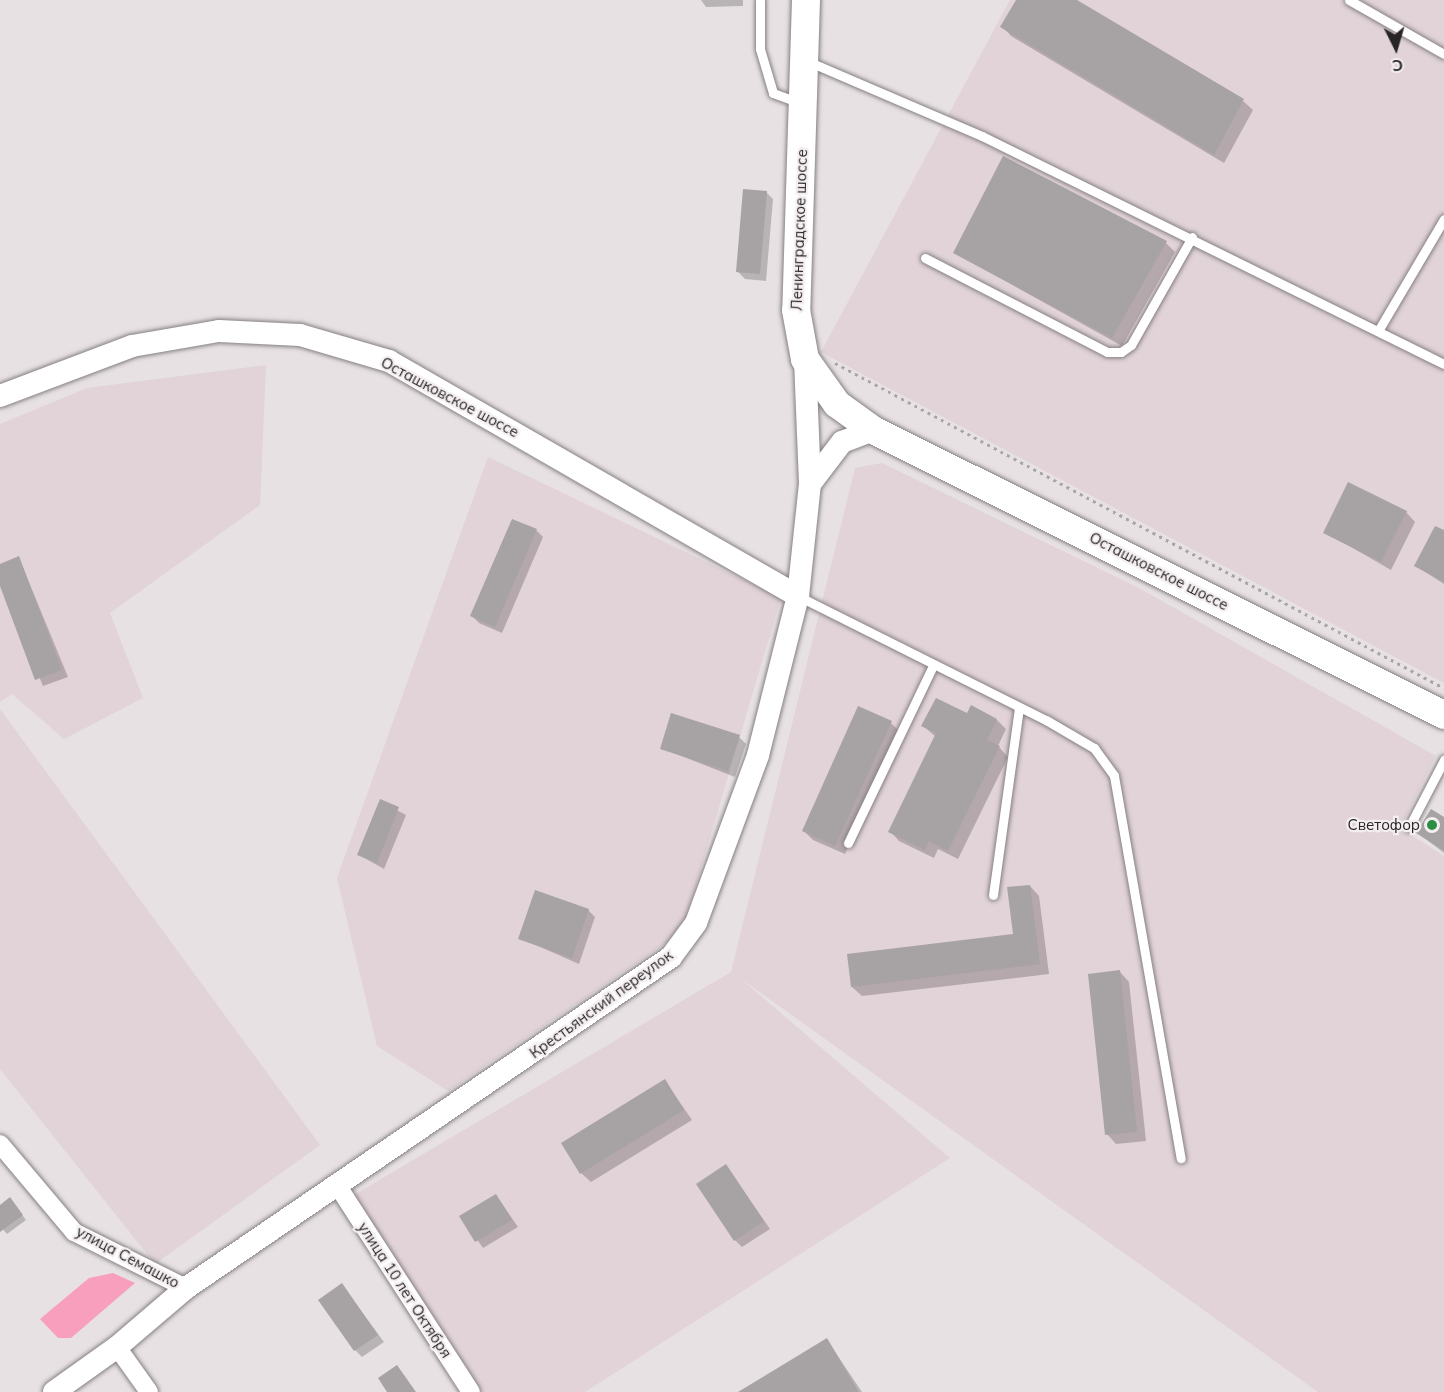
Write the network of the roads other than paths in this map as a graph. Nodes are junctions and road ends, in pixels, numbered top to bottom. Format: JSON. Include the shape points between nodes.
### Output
{"nodes":[{"id":1,"x":760,"y":0,"type":"edge"},
{"id":2,"x":806,"y":0,"type":"edge"},
{"id":3,"x":1349,"y":0,"type":"edge"},
{"id":4,"x":1444,"y":54,"type":"edge"},
{"id":5,"x":804,"y":60,"type":"junction"},
{"id":6,"x":803,"y":105,"type":"junction"},
{"id":7,"x":1444,"y":219,"type":"edge"},
{"id":8,"x":1192,"y":237,"type":"junction"},
{"id":9,"x":925,"y":258,"type":"dead end"},
{"id":10,"x":1378,"y":331,"type":"junction"},
{"id":11,"x":818,"y":360,"type":"junction"},
{"id":12,"x":1444,"y":364,"type":"edge"},
{"id":13,"x":0,"y":396,"type":"edge"},
{"id":14,"x":873,"y":430,"type":"junction"},
{"id":15,"x":810,"y":484,"type":"junction"},
{"id":16,"x":798,"y":596,"type":"junction"},
{"id":17,"x":932,"y":668,"type":"junction"},
{"id":18,"x":1019,"y":708,"type":"junction"},
{"id":19,"x":1444,"y":715,"type":"edge"},
{"id":20,"x":1444,"y":760,"type":"edge"},
{"id":21,"x":1409,"y":827,"type":"dead end"},
{"id":22,"x":848,"y":843,"type":"dead end"},
{"id":23,"x":993,"y":894,"type":"dead end"},
{"id":24,"x":0,"y":1144,"type":"edge"},
{"id":25,"x":1181,"y":1158,"type":"dead end"},
{"id":26,"x":339,"y":1188,"type":"junction"},
{"id":27,"x":186,"y":1288,"type":"junction"},
{"id":28,"x":117,"y":1347,"type":"junction"},
{"id":29,"x":54,"y":1392,"type":"edge"},
{"id":30,"x":149,"y":1392,"type":"edge"},
{"id":31,"x":471,"y":1392,"type":"edge"}],
"edges":[{"from":1,"to":6,"type":"lane","via":[[760,49],[773,93]]},
{"from":2,"to":5,"type":"main road","name":"Ленинградское шоссе"},
{"from":3,"to":4,"type":"lane"},
{"from":5,"to":6,"type":"main road","name":"Ленинградское шоссе"},
{"from":5,"to":8,"type":"lane","via":[[982,136]]},
{"from":6,"to":11,"type":"main road","name":"Ленинградское шоссе","via":[[796,310]]},
{"from":7,"to":10,"type":"lane"},
{"from":8,"to":9,"type":"lane","via":[[1131,345],[1121,352],[1107,352]]},
{"from":8,"to":10,"type":"lane"},
{"from":10,"to":12,"type":"lane"},
{"from":11,"to":14,"type":"main road","name":"Ленинградское шоссе","via":[[837,404]]},
{"from":11,"to":15,"type":"street","name":"Крестьянский переулок"},
{"from":13,"to":16,"type":"street","name":"Осташковское шоссе","via":[[132,346],[219,331],[300,335],[389,361]]},
{"from":14,"to":15,"type":"street","via":[[842,442]]},
{"from":14,"to":19,"type":"main road","name":"Осташковское шоссе"},
{"from":15,"to":16,"type":"street","name":"Крестьянский переулок"},
{"from":16,"to":17,"type":"lane"},
{"from":16,"to":26,"type":"street","name":"Крестьянский переулок","via":[[758,755],[696,923],[671,957]]},
{"from":17,"to":18,"type":"lane"},
{"from":17,"to":22,"type":"lane"},
{"from":18,"to":23,"type":"lane"},
{"from":18,"to":25,"type":"lane","via":[[1094,748],[1114,776]]},
{"from":20,"to":21,"type":"lane"},
{"from":24,"to":27,"type":"street","name":"улица Семашко","via":[[74,1232]]},
{"from":26,"to":27,"type":"street","name":"Крестьянский переулок"},
{"from":26,"to":31,"type":"street","name":"улица 10 лет Октября"},
{"from":27,"to":28,"type":"street","name":"Крестьянский переулок"},
{"from":28,"to":29,"type":"street","name":"Крестьянский переулок"},
{"from":28,"to":30,"type":"street"}]}
